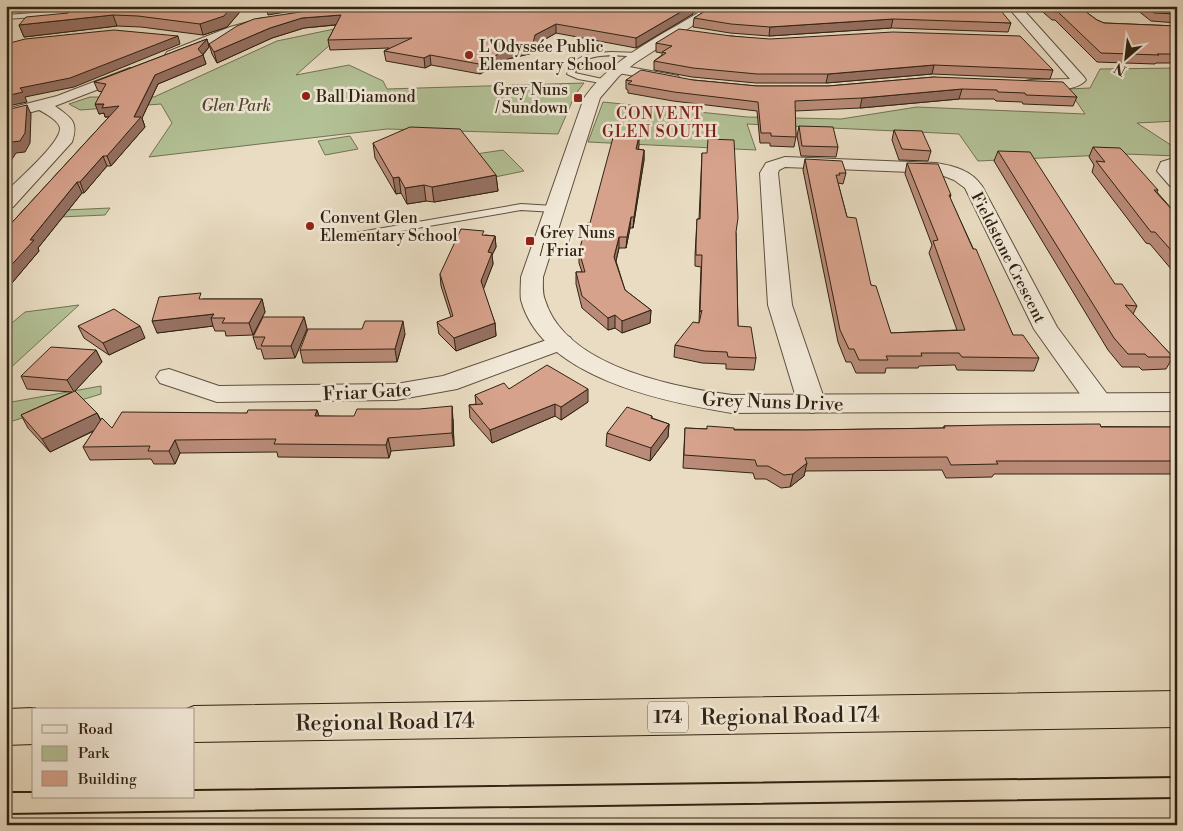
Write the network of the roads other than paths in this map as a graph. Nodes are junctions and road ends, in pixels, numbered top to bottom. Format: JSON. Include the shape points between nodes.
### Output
{"nodes":[{"id":1,"x":75,"y":6,"type":"edge"},
{"id":2,"x":680,"y":6,"type":"edge"},
{"id":3,"x":1013,"y":6,"type":"edge"},
{"id":4,"x":714,"y":8,"type":"edge"},
{"id":5,"x":6,"y":17,"type":"edge"},
{"id":6,"x":276,"y":19,"type":"edge"},
{"id":7,"x":678,"y":31,"type":"junction"},
{"id":8,"x":693,"y":33,"type":"edge"},
{"id":9,"x":180,"y":38,"type":"edge"},
{"id":10,"x":1026,"y":38,"type":"dead end"},
{"id":11,"x":1042,"y":38,"type":"junction"},
{"id":12,"x":204,"y":42,"type":"junction"},
{"id":13,"x":640,"y":55,"type":"junction"},
{"id":14,"x":159,"y":60,"type":"edge"},
{"id":15,"x":141,"y":67,"type":"edge"},
{"id":16,"x":611,"y":76,"type":"junction"},
{"id":17,"x":692,"y":82,"type":"edge"},
{"id":18,"x":1011,"y":83,"type":"edge"},
{"id":19,"x":42,"y":105,"type":"junction"},
{"id":20,"x":6,"y":114,"type":"edge"},
{"id":21,"x":1177,"y":162,"type":"edge"},
{"id":22,"x":37,"y":171,"type":"junction"},
{"id":23,"x":9,"y":173,"type":"dead end"},
{"id":24,"x":1177,"y":182,"type":"edge"},
{"id":25,"x":6,"y":203,"type":"edge"},
{"id":26,"x":554,"y":209,"type":"junction"},
{"id":27,"x":354,"y":236,"type":"dead end"},
{"id":28,"x":561,"y":342,"type":"junction"},
{"id":29,"x":169,"y":377,"type":"dead end"},
{"id":30,"x":1100,"y":402,"type":"junction"},
{"id":31,"x":1177,"y":402,"type":"edge"},
{"id":32,"x":812,"y":404,"type":"junction"},
{"id":33,"x":1165,"y":708,"type":"edge"},
{"id":34,"x":195,"y":724,"type":"edge"},
{"id":35,"x":32,"y":726,"type":"edge"},
{"id":36,"x":6,"y":727,"type":"edge"}],
"edges":[{"from":1,"to":5,"type":"lane","via":[[64,13]]},
{"from":2,"to":4,"type":"street"},
{"from":3,"to":11,"type":"street"},
{"from":4,"to":7,"type":"street","name":"Grey Nuns Drive"},
{"from":6,"to":12,"type":"street"},
{"from":7,"to":8,"type":"street"},
{"from":7,"to":13,"type":"street","name":"Grey Nuns Drive"},
{"from":9,"to":12,"type":"street"},
{"from":10,"to":11,"type":"street"},
{"from":11,"to":18,"type":"street","via":[[1078,77],[1078,82],[1059,85]]},
{"from":12,"to":14,"type":"street"},
{"from":13,"to":16,"type":"street","name":"Grey Nuns Drive"},
{"from":13,"to":16,"type":"lane","via":[[590,55],[578,61],[571,71],[578,78]]},
{"from":15,"to":19,"type":"street"},
{"from":16,"to":17,"type":"street"},
{"from":16,"to":26,"type":"street","name":"Grey Nuns Drive","via":[[597,89]]},
{"from":19,"to":20,"type":"street"},
{"from":19,"to":22,"type":"street","via":[[62,118],[68,129],[64,142]]},
{"from":21,"to":24,"type":"street","via":[[1167,166],[1166,170]]},
{"from":22,"to":23,"type":"street"},
{"from":22,"to":25,"type":"street"},
{"from":26,"to":27,"type":"lane","via":[[521,208]]},
{"from":26,"to":28,"type":"street","name":"Grey Nuns Drive","via":[[532,277],[534,300],[547,327]]},
{"from":28,"to":29,"type":"street","name":"Friar Gate","via":[[448,383],[396,392],[217,394]]},
{"from":28,"to":32,"type":"street","name":"Grey Nuns Drive","via":[[601,369],[671,394],[732,404]]},
{"from":30,"to":31,"type":"street","name":"Grey Nuns Drive"},
{"from":30,"to":32,"type":"street","name":"Grey Nuns Drive"},
{"from":30,"to":32,"type":"street","name":"Fieldstone Crescent","via":[[1046,329],[966,178],[936,168],[785,162],[775,165],[769,173],[780,305]]},
{"from":33,"to":34,"type":"highway","name":"Regional Road 174","number":"174"},
{"from":35,"to":36,"type":"highway"}]}
